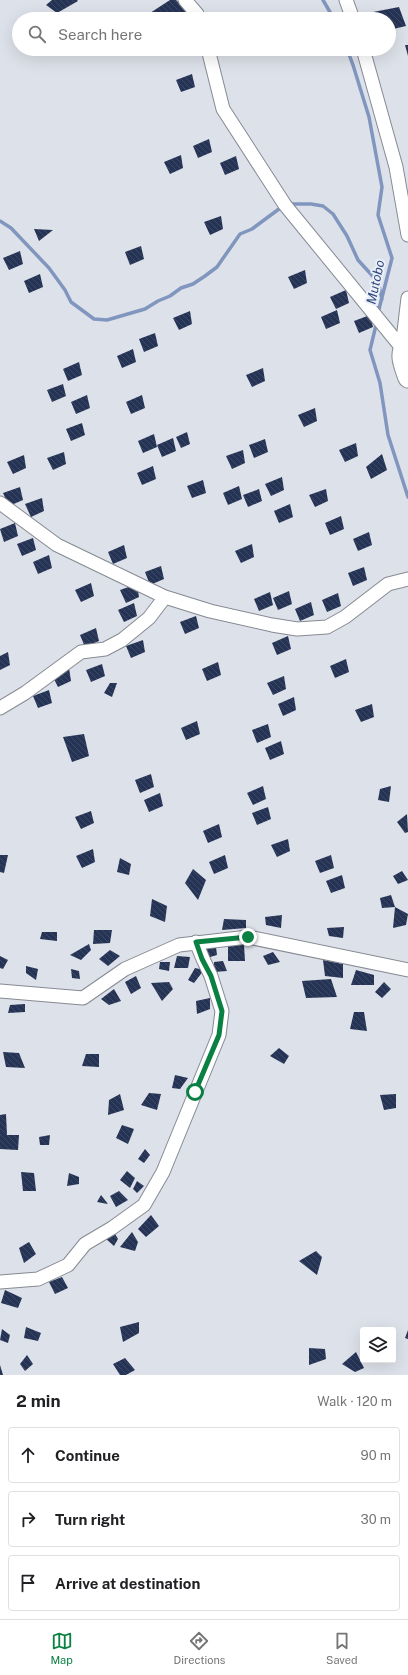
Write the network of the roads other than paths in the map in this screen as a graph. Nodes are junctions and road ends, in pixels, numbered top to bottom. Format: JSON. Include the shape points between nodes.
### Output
{"nodes":[{"id":1,"x":185,"y":0,"type":"edge"},
{"id":2,"x":346,"y":0,"type":"edge"},
{"id":3,"x":195,"y":12,"type":"edge"},
{"id":4,"x":350,"y":12,"type":"edge"},
{"id":5,"x":210,"y":56,"type":"edge"},
{"id":6,"x":365,"y":56,"type":"edge"},
{"id":7,"x":408,"y":235,"type":"edge"},
{"id":8,"x":408,"y":298,"type":"edge"},
{"id":9,"x":405,"y":344,"type":"edge"},
{"id":10,"x":408,"y":378,"type":"edge"},
{"id":11,"x":0,"y":503,"type":"edge"},
{"id":12,"x":408,"y":579,"type":"edge"},
{"id":13,"x":165,"y":597,"type":"junction"},
{"id":14,"x":0,"y":708,"type":"edge"},
{"id":15,"x":196,"y":942,"type":"junction"},
{"id":16,"x":408,"y":970,"type":"edge"},
{"id":17,"x":0,"y":991,"type":"edge"},
{"id":18,"x":0,"y":1282,"type":"edge"}],
"edges":[{"from":1,"to":3,"type":"street"},
{"from":2,"to":4,"type":"street"},
{"from":5,"to":9,"type":"street","via":[[223,110],[281,198]]},
{"from":6,"to":7,"type":"street","via":[[396,167]]},
{"from":8,"to":9,"type":"street"},
{"from":9,"to":10,"type":"main road","via":[[402,361]]},
{"from":11,"to":13,"type":"street","via":[[57,545]]},
{"from":12,"to":13,"type":"street","via":[[388,584],[345,617],[327,627],[297,629],[210,612]]},
{"from":13,"to":14,"type":"street","via":[[149,618],[122,640],[105,649],[81,652]]},
{"from":15,"to":16,"type":"street","via":[[248,937]]},
{"from":15,"to":17,"type":"street","via":[[179,945],[125,969],[83,998]]},
{"from":15,"to":18,"type":"street","via":[[211,976],[222,1011],[219,1035],[163,1172],[144,1205],[85,1244],[68,1265],[38,1279]]}]}
